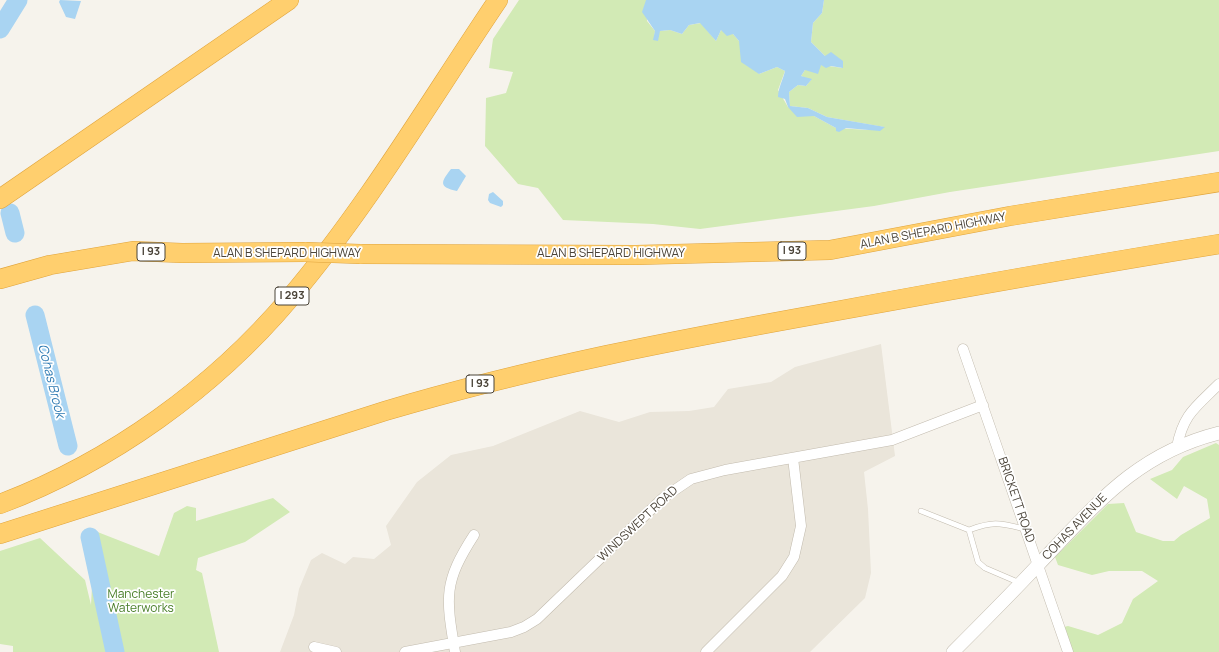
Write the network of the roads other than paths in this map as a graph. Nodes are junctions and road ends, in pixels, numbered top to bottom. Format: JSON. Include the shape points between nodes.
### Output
{"nodes":[{"id":1,"x":289,"y":0,"type":"edge"},
{"id":2,"x":498,"y":0,"type":"edge"},
{"id":3,"x":1219,"y":182,"type":"edge"},
{"id":4,"x":0,"y":199,"type":"edge"},
{"id":5,"x":1219,"y":244,"type":"edge"},
{"id":6,"x":0,"y":279,"type":"edge"},
{"id":7,"x":964,"y":349,"type":"dead end"},
{"id":8,"x":1219,"y":384,"type":"edge"},
{"id":9,"x":982,"y":405,"type":"junction"},
{"id":10,"x":1219,"y":433,"type":"edge"},
{"id":11,"x":1177,"y":447,"type":"junction"},
{"id":12,"x":793,"y":458,"type":"junction"},
{"id":13,"x":0,"y":504,"type":"edge"},
{"id":14,"x":921,"y":510,"type":"dead end"},
{"id":15,"x":969,"y":530,"type":"junction"},
{"id":16,"x":1026,"y":530,"type":"junction"},
{"id":17,"x":0,"y":534,"type":"edge"},
{"id":18,"x":474,"y":535,"type":"dead end"},
{"id":19,"x":1038,"y":565,"type":"junction"},
{"id":20,"x":1021,"y":583,"type":"junction"},
{"id":21,"x":314,"y":648,"type":"dead end"},
{"id":22,"x":454,"y":648,"type":"edge"},
{"id":23,"x":336,"y":652,"type":"edge"},
{"id":24,"x":405,"y":652,"type":"edge"},
{"id":25,"x":706,"y":652,"type":"edge"},
{"id":26,"x":953,"y":652,"type":"edge"},
{"id":27,"x":1068,"y":652,"type":"edge"}],
"edges":[{"from":1,"to":4,"type":"highway"},
{"from":2,"to":13,"type":"highway","number":"I 293","via":[[356,212],[312,271],[265,326],[212,376],[154,421],[87,463]]},
{"from":3,"to":6,"type":"highway","name":"ALAN B SHEPARD HIGHWAY","number":"I 93","bridge":true,"via":[[1010,216],[830,250],[636,255],[306,252],[182,254],[133,251],[50,265]]},
{"from":5,"to":17,"type":"highway","number":"I 93","via":[[911,297],[561,364],[392,409]]},
{"from":7,"to":9,"type":"street","name":"BRICKETT ROAD"},
{"from":8,"to":11,"type":"street","via":[[1183,423]]},
{"from":9,"to":12,"type":"street","name":"WINDSWEPT ROAD","via":[[892,440]]},
{"from":9,"to":16,"type":"street","name":"BRICKETT ROAD"},
{"from":10,"to":11,"type":"street","name":"COHAS AVENUE"},
{"from":11,"to":19,"type":"street","name":"COHAS AVENUE","via":[[1148,461],[1105,496]]},
{"from":12,"to":22,"type":"street","name":"WINDSWEPT ROAD","via":[[691,479],[663,498],[536,619],[511,632]]},
{"from":12,"to":25,"type":"street","via":[[800,526],[794,556],[782,576]]},
{"from":14,"to":15,"type":"lane"},
{"from":15,"to":16,"type":"lane","via":[[989,523],[1006,524]]},
{"from":15,"to":20,"type":"lane","via":[[978,562],[985,568]]},
{"from":16,"to":19,"type":"street","name":"BRICKETT ROAD"},
{"from":18,"to":22,"type":"street","via":[[458,559],[451,580],[448,602]]},
{"from":19,"to":20,"type":"street","name":"COHAS AVENUE"},
{"from":19,"to":27,"type":"street","name":"BRICKETT ROAD"},
{"from":20,"to":26,"type":"street","name":"COHAS AVENUE"},
{"from":21,"to":23,"type":"street"},
{"from":22,"to":24,"type":"street","name":"WINDSWEPT ROAD"}]}
